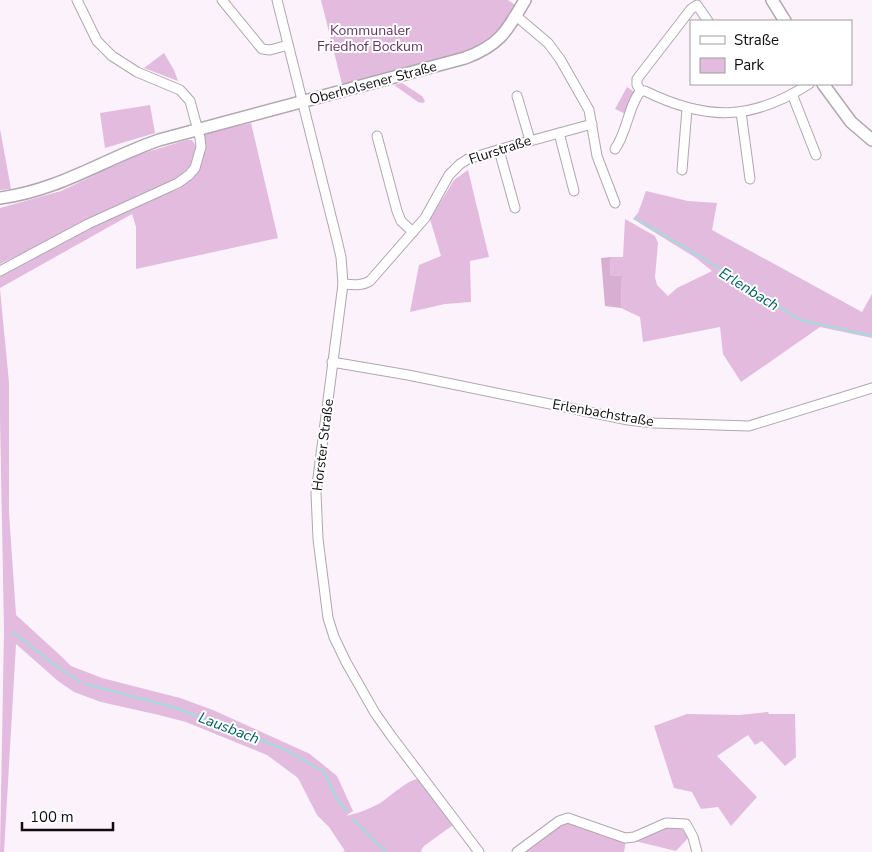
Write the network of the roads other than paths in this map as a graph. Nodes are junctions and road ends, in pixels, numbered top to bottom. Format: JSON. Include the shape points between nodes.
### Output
{"nodes":[{"id":1,"x":222,"y":0,"type":"edge"},
{"id":2,"x":277,"y":0,"type":"edge"},
{"id":3,"x":525,"y":0,"type":"edge"},
{"id":4,"x":706,"y":0,"type":"edge"},
{"id":5,"x":772,"y":0,"type":"edge"},
{"id":6,"x":81,"y":2,"type":"edge"},
{"id":7,"x":697,"y":5,"type":"junction"},
{"id":8,"x":515,"y":15,"type":"junction"},
{"id":9,"x":707,"y":20,"type":"edge"},
{"id":10,"x":784,"y":20,"type":"edge"},
{"id":11,"x":288,"y":45,"type":"junction"},
{"id":12,"x":807,"y":85,"type":"edge"},
{"id":13,"x":824,"y":85,"type":"edge"},
{"id":14,"x":641,"y":91,"type":"junction"},
{"id":15,"x":792,"y":94,"type":"junction"},
{"id":16,"x":517,"y":96,"type":"dead end"},
{"id":17,"x":303,"y":102,"type":"junction"},
{"id":18,"x":687,"y":109,"type":"junction"},
{"id":19,"x":741,"y":112,"type":"junction"},
{"id":20,"x":592,"y":124,"type":"junction"},
{"id":21,"x":198,"y":128,"type":"junction"},
{"id":22,"x":559,"y":133,"type":"junction"},
{"id":23,"x":377,"y":136,"type":"dead end"},
{"id":24,"x":530,"y":140,"type":"junction"},
{"id":25,"x":872,"y":140,"type":"edge"},
{"id":26,"x":615,"y":149,"type":"dead end"},
{"id":27,"x":499,"y":150,"type":"junction"},
{"id":28,"x":816,"y":155,"type":"dead end"},
{"id":29,"x":682,"y":170,"type":"dead end"},
{"id":30,"x":750,"y":179,"type":"dead end"},
{"id":31,"x":574,"y":191,"type":"dead end"},
{"id":32,"x":2,"y":199,"type":"edge"},
{"id":33,"x":615,"y":203,"type":"dead end"},
{"id":34,"x":515,"y":208,"type":"dead end"},
{"id":35,"x":413,"y":232,"type":"junction"},
{"id":36,"x":0,"y":271,"type":"edge"},
{"id":37,"x":343,"y":284,"type":"junction"},
{"id":38,"x":332,"y":362,"type":"junction"},
{"id":39,"x":872,"y":388,"type":"edge"},
{"id":40,"x":479,"y":852,"type":"edge"},
{"id":41,"x":517,"y":852,"type":"edge"},
{"id":42,"x":697,"y":852,"type":"edge"}],
"edges":[{"from":1,"to":11,"type":"street","via":[[262,49]]},
{"from":2,"to":11,"type":"street","name":"Horster Straße"},
{"from":3,"to":8,"type":"main road","name":"Oberholsener Straße"},
{"from":4,"to":7,"type":"street"},
{"from":5,"to":10,"type":"main road"},
{"from":6,"to":21,"type":"street","via":[[97,41],[112,56],[137,72],[187,96]]},
{"from":7,"to":9,"type":"street"},
{"from":7,"to":14,"type":"street","via":[[686,14],[637,79]]},
{"from":8,"to":17,"type":"main road","name":"Oberholsener Straße","via":[[499,38],[479,53]]},
{"from":8,"to":20,"type":"street","via":[[542,37],[560,59],[589,110]]},
{"from":11,"to":17,"type":"street","name":"Horster Straße"},
{"from":12,"to":15,"type":"street"},
{"from":13,"to":25,"type":"main road","via":[[846,116]]},
{"from":14,"to":18,"type":"street"},
{"from":14,"to":26,"type":"street"},
{"from":15,"to":19,"type":"street","via":[[766,106]]},
{"from":15,"to":28,"type":"street"},
{"from":16,"to":24,"type":"street"},
{"from":17,"to":21,"type":"main road","name":"Oberholsener Straße"},
{"from":17,"to":37,"type":"street","name":"Horster Straße","via":[[341,257]]},
{"from":18,"to":19,"type":"street"},
{"from":18,"to":29,"type":"street"},
{"from":19,"to":30,"type":"street"},
{"from":20,"to":22,"type":"street","name":"Flurstraße"},
{"from":20,"to":33,"type":"street","via":[[598,156]]},
{"from":21,"to":32,"type":"main road","name":"Oberholsener Straße","via":[[136,148],[52,186]]},
{"from":21,"to":36,"type":"street","via":[[201,147],[195,168],[178,183],[88,224]]},
{"from":22,"to":24,"type":"street","name":"Flurstraße"},
{"from":22,"to":31,"type":"street"},
{"from":23,"to":35,"type":"street","via":[[397,212]]},
{"from":24,"to":27,"type":"street","name":"Flurstraße"},
{"from":27,"to":34,"type":"street"},
{"from":27,"to":35,"type":"street","name":"Flurstraße","via":[[460,164],[450,175],[426,218]]},
{"from":35,"to":37,"type":"street","name":"Flurstraße","via":[[370,281]]},
{"from":37,"to":38,"type":"street","name":"Horster Straße"},
{"from":38,"to":39,"type":"street","name":"Erlenbachstraße","via":[[654,423],[757,425]]},
{"from":38,"to":40,"type":"street","name":"Horster Straße","via":[[316,492],[322,576],[331,628],[346,662],[381,721]]},
{"from":41,"to":42,"type":"street","via":[[564,818],[625,838],[666,823],[686,824]]}]}
